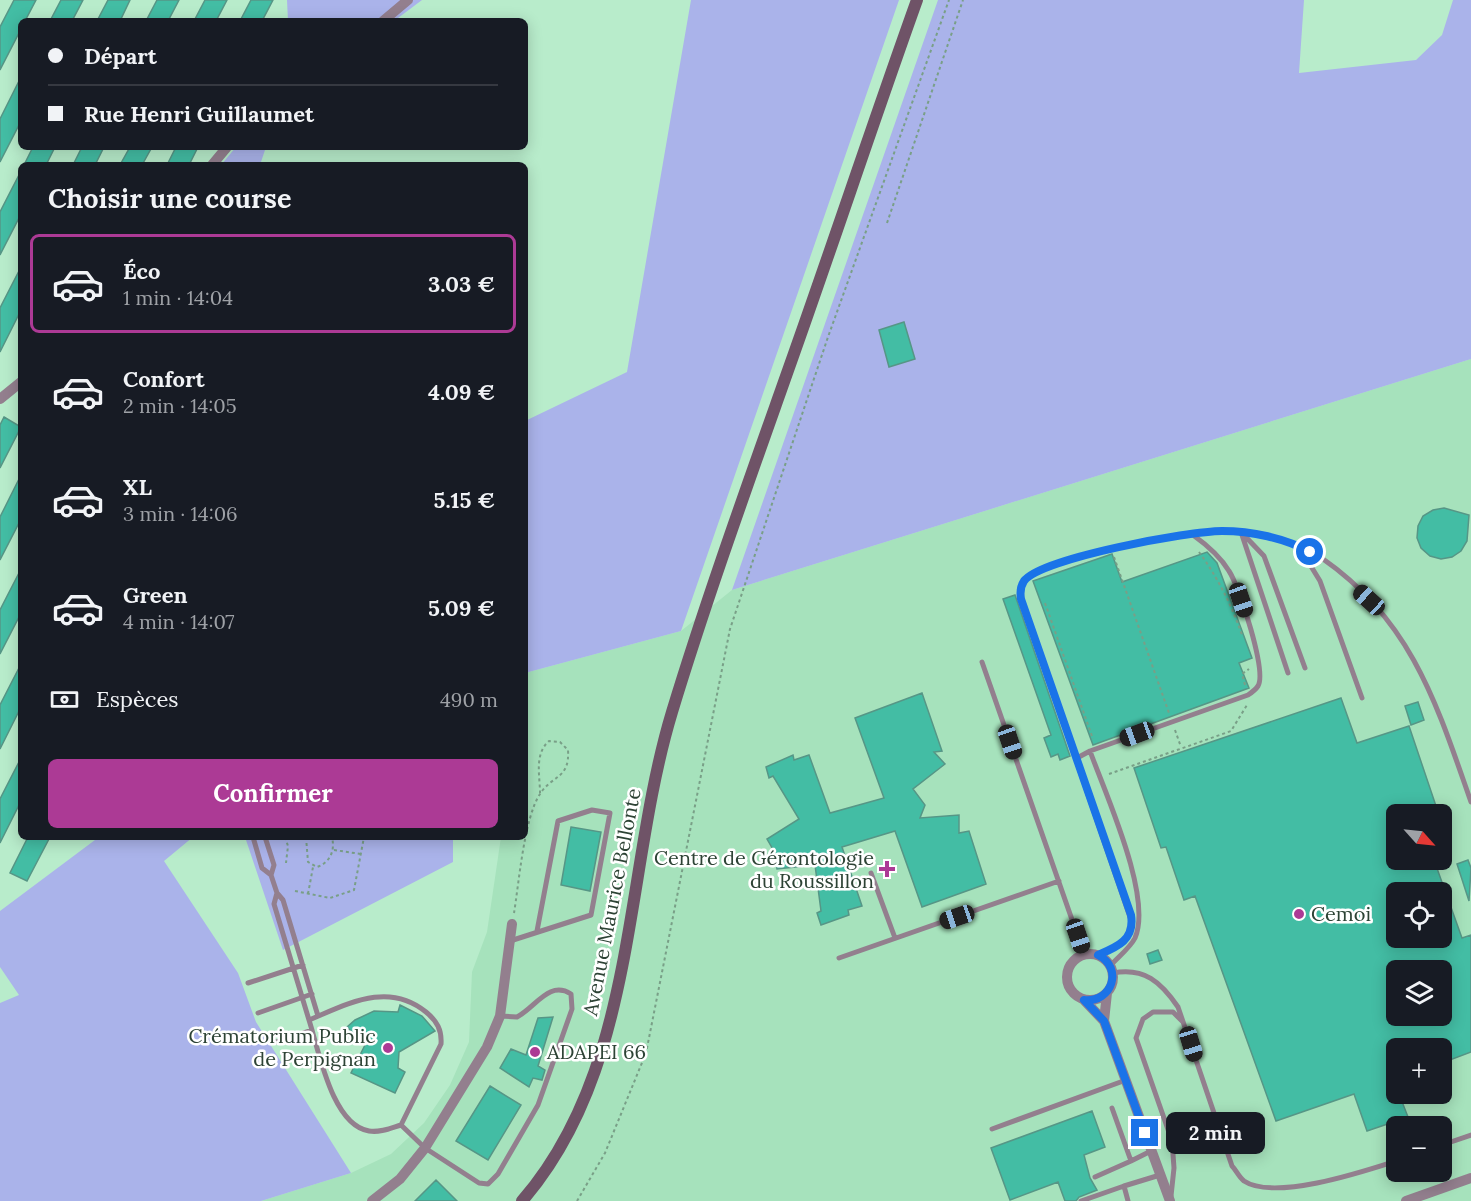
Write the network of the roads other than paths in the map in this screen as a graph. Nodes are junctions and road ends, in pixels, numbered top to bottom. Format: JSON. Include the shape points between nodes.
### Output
{"nodes":[{"id":1,"x":408,"y":0,"type":"edge"},
{"id":2,"x":917,"y":0,"type":"edge"},
{"id":3,"x":387,"y":18,"type":"edge"},
{"id":4,"x":224,"y":150,"type":"edge"},
{"id":5,"x":214,"y":162,"type":"edge"},
{"id":6,"x":18,"y":384,"type":"edge"},
{"id":7,"x":0,"y":399,"type":"edge"},
{"id":8,"x":1241,"y":532,"type":"junction"},
{"id":9,"x":1193,"y":535,"type":"junction"},
{"id":10,"x":1298,"y":545,"type":"junction"},
{"id":11,"x":982,"y":662,"type":"dead end"},
{"id":12,"x":1305,"y":668,"type":"dead end"},
{"id":13,"x":1288,"y":673,"type":"dead end"},
{"id":14,"x":1362,"y":698,"type":"dead end"},
{"id":15,"x":1093,"y":750,"type":"junction"},
{"id":16,"x":1077,"y":758,"type":"junction"},
{"id":17,"x":1471,"y":802,"type":"edge"},
{"id":18,"x":254,"y":840,"type":"edge"},
{"id":19,"x":266,"y":840,"type":"edge"},
{"id":20,"x":871,"y":873,"type":"dead end"},
{"id":21,"x":271,"y":875,"type":"junction"},
{"id":22,"x":1059,"y":881,"type":"junction"},
{"id":23,"x":277,"y":893,"type":"junction"},
{"id":24,"x":512,"y":924,"type":"road end"},
{"id":25,"x":537,"y":931,"type":"junction"},
{"id":26,"x":896,"y":938,"type":"junction"},
{"id":27,"x":510,"y":940,"type":"junction"},
{"id":28,"x":1084,"y":954,"type":"junction"},
{"id":29,"x":1098,"y":955,"type":"junction"},
{"id":30,"x":839,"y":958,"type":"dead end"},
{"id":31,"x":303,"y":965,"type":"junction"},
{"id":32,"x":294,"y":969,"type":"junction"},
{"id":33,"x":1112,"y":970,"type":"junction"},
{"id":34,"x":248,"y":983,"type":"dead end"},
{"id":35,"x":1107,"y":993,"type":"junction"},
{"id":36,"x":312,"y":994,"type":"junction"},
{"id":37,"x":302,"y":998,"type":"junction"},
{"id":38,"x":1084,"y":1000,"type":"junction"},
{"id":39,"x":258,"y":1013,"type":"dead end"},
{"id":40,"x":318,"y":1016,"type":"junction"},
{"id":41,"x":500,"y":1016,"type":"junction"},
{"id":42,"x":309,"y":1020,"type":"junction"},
{"id":43,"x":1104,"y":1021,"type":"junction"},
{"id":44,"x":1184,"y":1023,"type":"junction"},
{"id":45,"x":312,"y":1030,"type":"junction"},
{"id":46,"x":276,"y":1042,"type":"dead end"},
{"id":47,"x":1126,"y":1080,"type":"junction"},
{"id":48,"x":1112,"y":1108,"type":"dead end"},
{"id":49,"x":401,"y":1125,"type":"junction"},
{"id":50,"x":993,"y":1129,"type":"dead end"},
{"id":51,"x":1471,"y":1135,"type":"edge"},
{"id":52,"x":1452,"y":1142,"type":"edge"},
{"id":53,"x":425,"y":1148,"type":"junction"},
{"id":54,"x":1152,"y":1151,"type":"junction"},
{"id":55,"x":1131,"y":1161,"type":"junction"},
{"id":56,"x":1386,"y":1164,"type":"edge"},
{"id":57,"x":1160,"y":1175,"type":"junction"},
{"id":58,"x":1095,"y":1177,"type":"dead end"},
{"id":59,"x":1471,"y":1178,"type":"edge"},
{"id":60,"x":1124,"y":1186,"type":"junction"},
{"id":61,"x":372,"y":1201,"type":"edge"},
{"id":62,"x":522,"y":1201,"type":"edge"},
{"id":63,"x":1081,"y":1201,"type":"edge"},
{"id":64,"x":1128,"y":1201,"type":"edge"},
{"id":65,"x":1170,"y":1201,"type":"edge"},
{"id":66,"x":1406,"y":1201,"type":"edge"}],
"edges":[{"from":1,"to":3,"type":"street"},
{"from":2,"to":62,"type":"main road","name":"Avenue Maurice Bellonte","via":[[708,596],[670,717],[648,810],[613,1012],[591,1080],[569,1132]]},
{"from":4,"to":5,"type":"street"},
{"from":6,"to":7,"type":"street"},
{"from":8,"to":9,"type":"lane"},
{"from":8,"to":10,"type":"lane"},
{"from":8,"to":12,"type":"lane","via":[[1264,555]]},
{"from":8,"to":13,"type":"lane"},
{"from":9,"to":15,"type":"lane","via":[[1230,572],[1254,639],[1258,686],[1248,696]]},
{"from":9,"to":16,"type":"lane","via":[[1111,549],[1047,568],[1030,576],[1021,587],[1021,599]]},
{"from":10,"to":14,"type":"lane","via":[[1320,581]]},
{"from":10,"to":17,"type":"lane","via":[[1343,576],[1399,634],[1426,679]]},
{"from":11,"to":22,"type":"lane"},
{"from":15,"to":16,"type":"lane"},
{"from":15,"to":33,"type":"lane","via":[[1135,875],[1138,903],[1136,937]]},
{"from":16,"to":29,"type":"lane","via":[[1132,923],[1126,940]]},
{"from":18,"to":21,"type":"lane","via":[[262,868]]},
{"from":19,"to":21,"type":"lane","via":[[274,866]]},
{"from":20,"to":26,"type":"lane"},
{"from":21,"to":23,"type":"lane"},
{"from":22,"to":26,"type":"lane"},
{"from":22,"to":28,"type":"lane"},
{"from":23,"to":31,"type":"lane","via":[[283,900]]},
{"from":23,"to":32,"type":"lane","via":[[274,903]]},
{"from":24,"to":27,"type":"street"},
{"from":25,"to":25,"type":"lane","via":[[591,915],[610,813],[592,810],[558,820]]},
{"from":25,"to":27,"type":"lane"},
{"from":26,"to":30,"type":"lane"},
{"from":27,"to":41,"type":"street"},
{"from":28,"to":29,"type":"street"},
{"from":28,"to":38,"type":"street","via":[[1068,967],[1066,981],[1072,993]]},
{"from":29,"to":33,"type":"street"},
{"from":31,"to":32,"type":"lane"},
{"from":31,"to":36,"type":"lane"},
{"from":32,"to":34,"type":"lane"},
{"from":32,"to":37,"type":"lane"},
{"from":33,"to":35,"type":"street","via":[[1113,980]]},
{"from":33,"to":44,"type":"lane","via":[[1150,976],[1178,1007]]},
{"from":35,"to":38,"type":"street"},
{"from":35,"to":43,"type":"street"},
{"from":36,"to":37,"type":"lane"},
{"from":36,"to":40,"type":"lane"},
{"from":37,"to":39,"type":"lane"},
{"from":37,"to":42,"type":"lane"},
{"from":38,"to":43,"type":"street"},
{"from":40,"to":42,"type":"lane"},
{"from":40,"to":49,"type":"lane","via":[[365,997],[389,996],[404,998],[432,1018],[441,1032],[441,1044]]},
{"from":41,"to":53,"type":"street","via":[[487,1047]]},
{"from":41,"to":53,"type":"lane","via":[[517,1017],[553,989],[562,988],[571,994],[573,1009],[538,1105],[498,1174],[488,1184],[479,1183]]},
{"from":42,"to":45,"type":"lane"},
{"from":43,"to":47,"type":"street"},
{"from":44,"to":56,"type":"lane","via":[[1232,1166],[1244,1181],[1266,1190],[1305,1190]]},
{"from":44,"to":65,"type":"lane","via":[[1173,1012],[1153,1012],[1143,1019],[1136,1038],[1172,1141]]},
{"from":45,"to":46,"type":"lane"},
{"from":45,"to":49,"type":"lane","via":[[337,1106],[346,1119],[369,1131]]},
{"from":47,"to":50,"type":"lane"},
{"from":47,"to":54,"type":"street"},
{"from":48,"to":55,"type":"lane"},
{"from":49,"to":53,"type":"lane"},
{"from":51,"to":52,"type":"lane"},
{"from":53,"to":61,"type":"street","via":[[399,1179]]},
{"from":54,"to":55,"type":"lane"},
{"from":54,"to":57,"type":"street"},
{"from":55,"to":58,"type":"lane"},
{"from":57,"to":60,"type":"lane"},
{"from":57,"to":65,"type":"street"},
{"from":59,"to":66,"type":"street"},
{"from":60,"to":63,"type":"lane"},
{"from":60,"to":64,"type":"lane"}]}
